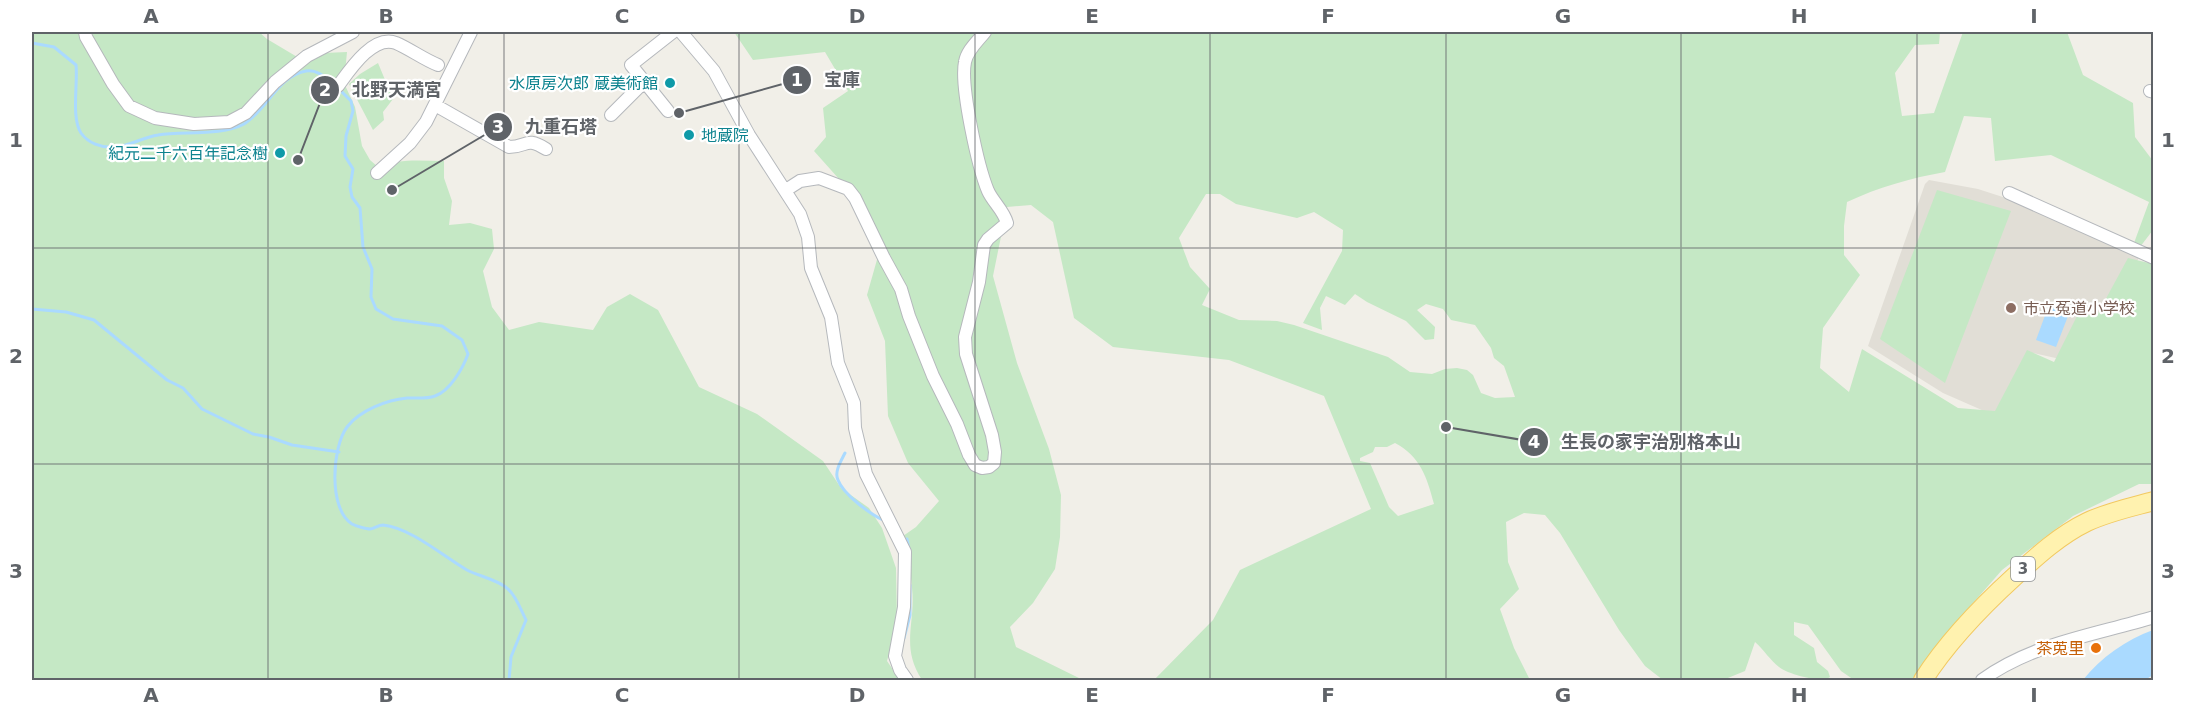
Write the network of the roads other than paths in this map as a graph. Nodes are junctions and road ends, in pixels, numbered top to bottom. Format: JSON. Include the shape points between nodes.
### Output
{"nodes":[{"id":1,"x":85,"y":32,"type":"edge"},
{"id":2,"x":353,"y":32,"type":"edge"},
{"id":3,"x":388,"y":32,"type":"edge"},
{"id":4,"x":471,"y":32,"type":"edge"},
{"id":5,"x":673,"y":32,"type":"edge"},
{"id":6,"x":681,"y":32,"type":"edge"},
{"id":7,"x":985,"y":32,"type":"edge"},
{"id":8,"x":438,"y":65,"type":"junction"},
{"id":9,"x":450,"y":74,"type":"junction"},
{"id":10,"x":644,"y":82,"type":"junction"},
{"id":11,"x":338,"y":86,"type":"dead end"},
{"id":12,"x":435,"y":105,"type":"junction"},
{"id":13,"x":668,"y":111,"type":"dead end"},
{"id":14,"x":611,"y":115,"type":"dead end"},
{"id":15,"x":546,"y":149,"type":"dead end"},
{"id":16,"x":377,"y":173,"type":"dead end"},
{"id":17,"x":786,"y":190,"type":"junction"},
{"id":18,"x":2009,"y":193,"type":"dead end"},
{"id":19,"x":2154,"y":258,"type":"edge"},
{"id":20,"x":2154,"y":501,"type":"edge"},
{"id":21,"x":2154,"y":617,"type":"edge"},
{"id":22,"x":907,"y":681,"type":"edge"},
{"id":23,"x":1923,"y":681,"type":"edge"},
{"id":24,"x":1982,"y":681,"type":"edge"}],
"edges":[{"from":1,"to":2,"type":"street","via":[[129,106],[155,118],[194,124],[229,122],[246,113],[275,82],[308,56]]},
{"from":3,"to":8,"type":"street"},
{"from":4,"to":9,"type":"street"},
{"from":5,"to":10,"type":"street","via":[[631,65]]},
{"from":6,"to":17,"type":"street","via":[[714,71],[749,135]]},
{"from":7,"to":17,"type":"street","via":[[968,53],[963,77],[986,185],[1007,223],[984,245],[965,337],[966,354],[992,435],[995,453],[994,463],[989,467],[975,465],[969,455],[933,376],[901,290],[855,198],[848,189],[819,178],[800,181]]},
{"from":8,"to":9,"type":"street"},
{"from":8,"to":11,"type":"street","via":[[386,41],[360,57]]},
{"from":9,"to":12,"type":"street"},
{"from":10,"to":13,"type":"street"},
{"from":10,"to":14,"type":"street"},
{"from":12,"to":15,"type":"street","via":[[508,147],[527,142]]},
{"from":12,"to":16,"type":"street","via":[[410,143]]},
{"from":17,"to":22,"type":"street","via":[[800,214],[808,237],[811,268],[831,317],[838,363],[854,403],[855,428],[866,474],[905,552],[904,608],[895,656]]},
{"from":18,"to":19,"type":"street"},
{"from":20,"to":23,"type":"main road","number":"3","via":[[2088,522],[2046,548],[1986,603],[1941,652]]},
{"from":21,"to":24,"type":"street","via":[[2054,644],[2005,664]]}]}
